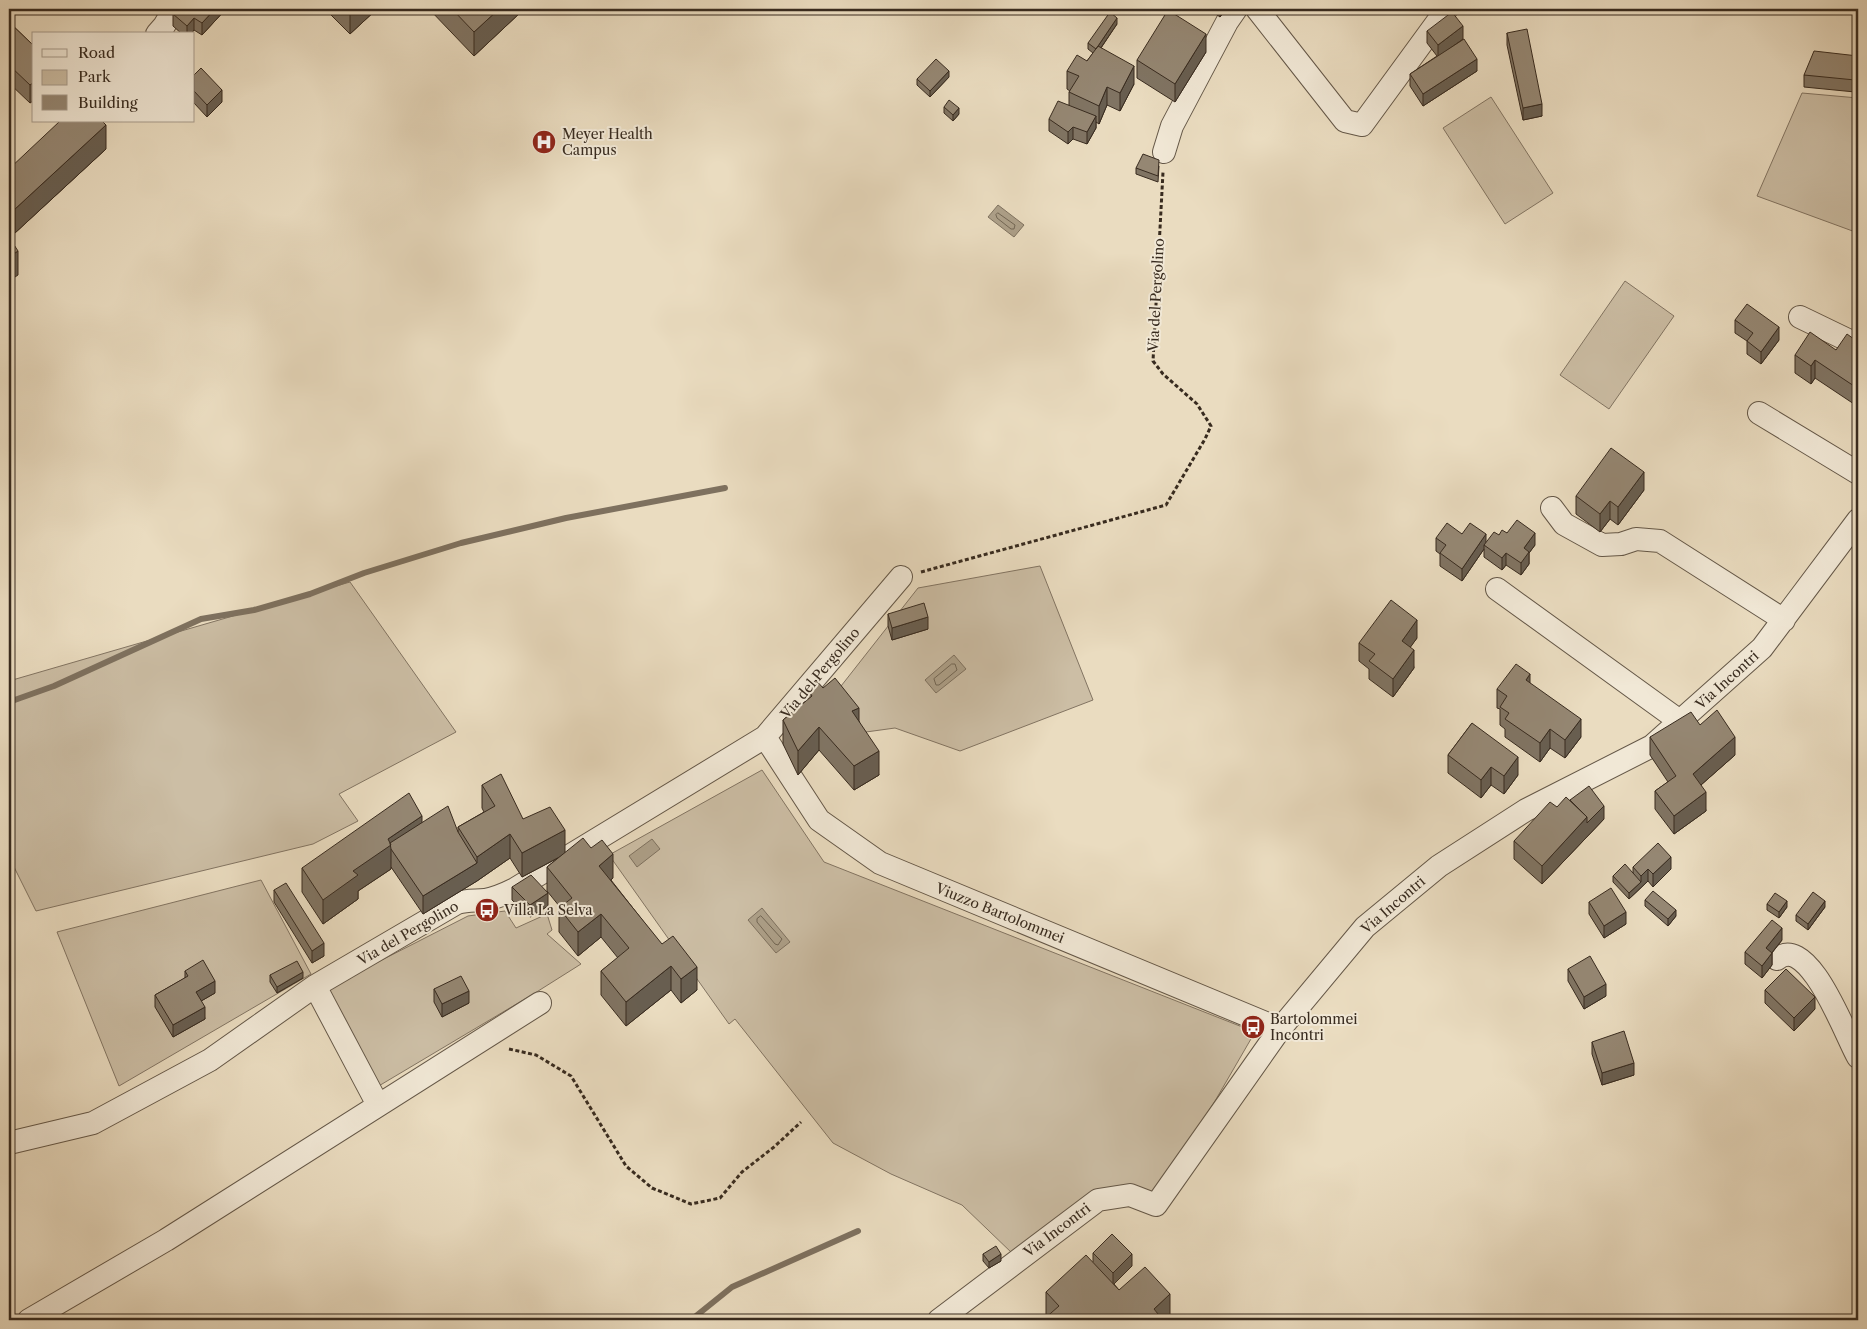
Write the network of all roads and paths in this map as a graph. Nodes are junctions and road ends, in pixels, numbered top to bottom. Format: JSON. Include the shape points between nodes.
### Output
{"nodes":[{"id":1,"x":174,"y":9,"type":"edge"},
{"id":2,"x":1236,"y":9,"type":"edge"},
{"id":3,"x":1256,"y":9,"type":"edge"},
{"id":4,"x":1446,"y":10,"type":"dead end"},
{"id":5,"x":159,"y":32,"type":"edge"},
{"id":6,"x":1164,"y":152,"type":"joint"},
{"id":7,"x":1800,"y":317,"type":"dead end"},
{"id":8,"x":1858,"y":345,"type":"edge"},
{"id":9,"x":1759,"y":413,"type":"dead end"},
{"id":10,"x":1858,"y":473,"type":"edge"},
{"id":11,"x":1552,"y":508,"type":"dead end"},
{"id":12,"x":1858,"y":520,"type":"edge"},
{"id":13,"x":902,"y":577,"type":"joint"},
{"id":14,"x":1497,"y":590,"type":"dead end"},
{"id":15,"x":1784,"y":620,"type":"junction"},
{"id":16,"x":1681,"y":722,"type":"junction"},
{"id":17,"x":766,"y":737,"type":"junction"},
{"id":18,"x":1776,"y":959,"type":"dead end"},
{"id":19,"x":316,"y":986,"type":"junction"},
{"id":20,"x":540,"y":1003,"type":"dead end"},
{"id":21,"x":1280,"y":1029,"type":"junction"},
{"id":22,"x":478,"y":1042,"type":"junction"},
{"id":23,"x":1858,"y":1057,"type":"edge"},
{"id":24,"x":378,"y":1105,"type":"junction"},
{"id":25,"x":801,"y":1122,"type":"dead end"},
{"id":26,"x":9,"y":1143,"type":"edge"},
{"id":27,"x":29,"y":1320,"type":"edge"},
{"id":28,"x":939,"y":1320,"type":"edge"}],
"edges":[{"from":1,"to":5,"type":"street"},
{"from":2,"to":6,"type":"street","via":[[1172,126]]},
{"from":3,"to":4,"type":"street","via":[[1345,121],[1362,126]]},
{"from":6,"to":13,"type":"path","name":"Via del Pergolino","via":[[1153,361],[1197,404],[1211,426],[1166,505]]},
{"from":7,"to":8,"type":"street"},
{"from":9,"to":10,"type":"street"},
{"from":11,"to":15,"type":"street","via":[[1564,524],[1602,545],[1636,539],[1660,541]]},
{"from":12,"to":15,"type":"street","name":"Via Incontri"},
{"from":13,"to":17,"type":"street","name":"Via del Pergolino"},
{"from":14,"to":16,"type":"street"},
{"from":15,"to":16,"type":"street","name":"Via Incontri","via":[[1762,648]]},
{"from":16,"to":21,"type":"street","name":"Via Incontri","via":[[1652,746],[1526,810],[1439,866],[1365,927]]},
{"from":17,"to":19,"type":"street","name":"Via del Pergolino","via":[[515,889],[499,897],[457,903]]},
{"from":17,"to":21,"type":"street","name":"Viuzzo Bartolommei","via":[[819,820],[880,864]]},
{"from":18,"to":23,"type":"street","via":[[1794,955],[1802,959],[1828,994]]},
{"from":19,"to":24,"type":"street"},
{"from":19,"to":26,"type":"street","name":"Via del Pergolino","via":[[210,1060],[93,1123]]},
{"from":20,"to":22,"type":"street"},
{"from":21,"to":28,"type":"street","name":"Via Incontri","via":[[1156,1206],[1130,1195],[1098,1200]]},
{"from":22,"to":24,"type":"street"},
{"from":22,"to":25,"type":"path","via":[[536,1055],[571,1076],[626,1166],[652,1188],[691,1204],[720,1198],[742,1172]]},
{"from":24,"to":27,"type":"street","via":[[166,1240]]}]}
